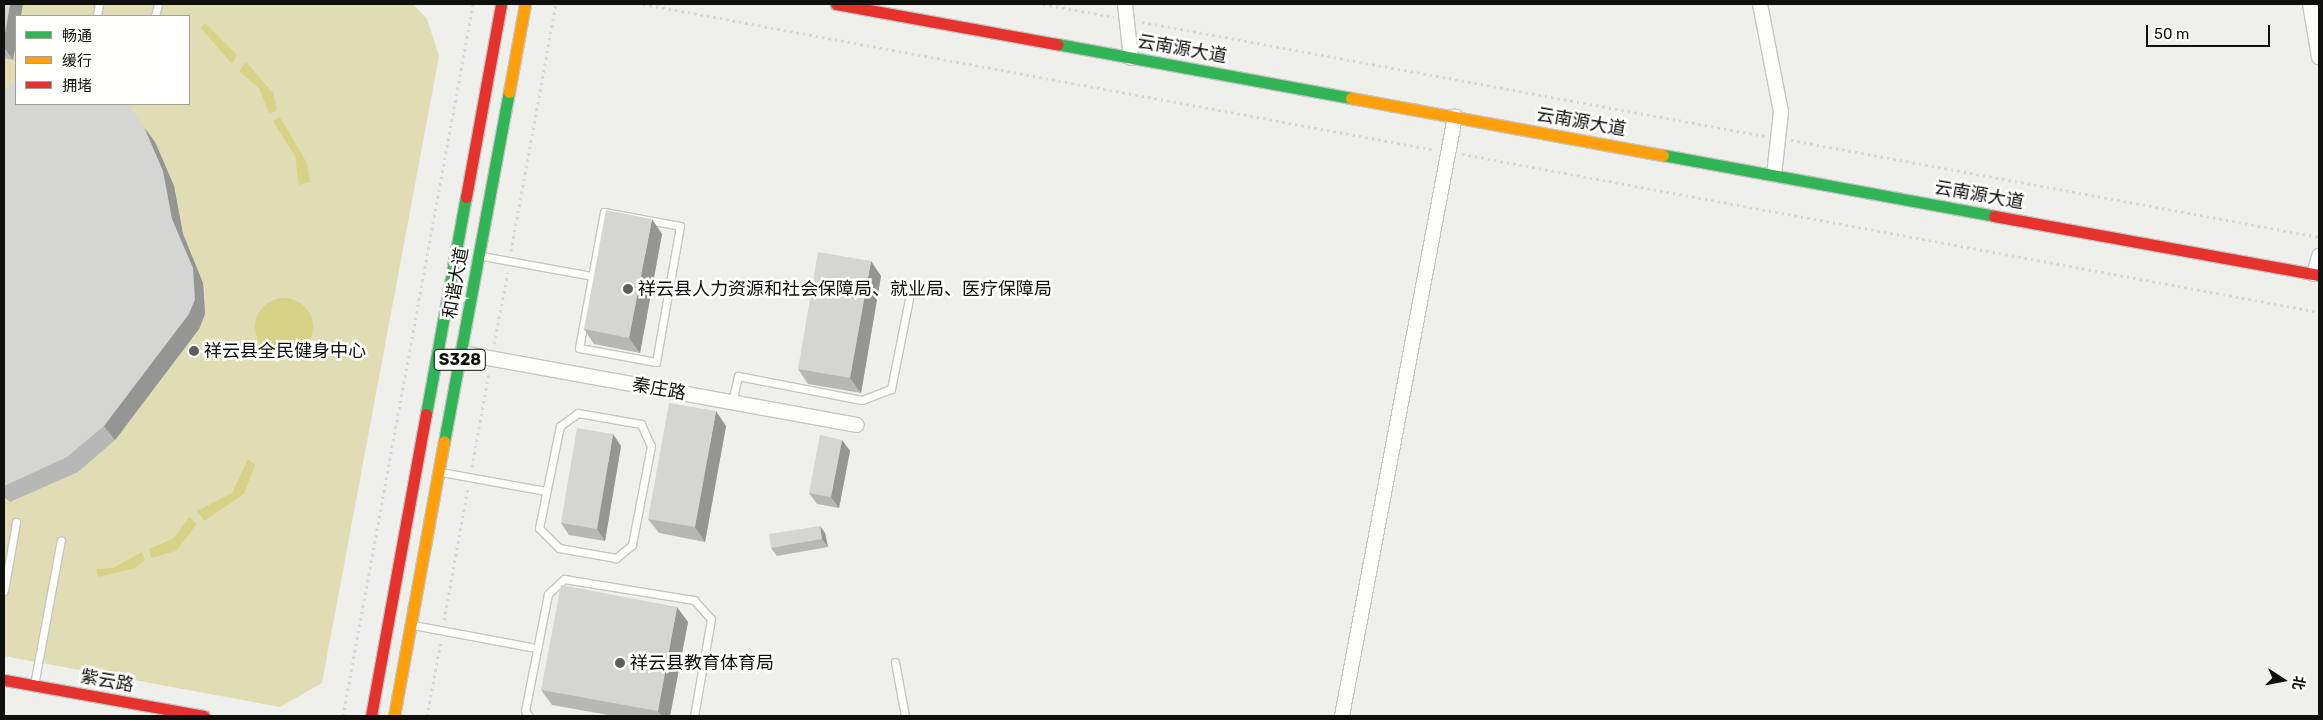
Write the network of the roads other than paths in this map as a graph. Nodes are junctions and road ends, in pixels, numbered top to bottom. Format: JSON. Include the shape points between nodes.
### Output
{"nodes":[{"id":1,"x":501,"y":4,"type":"edge"},
{"id":2,"x":525,"y":4,"type":"edge"},
{"id":3,"x":836,"y":4,"type":"edge"},
{"id":4,"x":1125,"y":4,"type":"edge"},
{"id":5,"x":1760,"y":4,"type":"edge"},
{"id":6,"x":2310,"y":4,"type":"edge"},
{"id":7,"x":2319,"y":57,"type":"edge"},
{"id":8,"x":1131,"y":58,"type":"junction"},
{"id":9,"x":1454,"y":117,"type":"junction"},
{"id":10,"x":1774,"y":175,"type":"junction"},
{"id":11,"x":479,"y":255,"type":"junction"},
{"id":12,"x":2319,"y":256,"type":"edge"},
{"id":13,"x":2317,"y":274,"type":"edge"},
{"id":14,"x":592,"y":276,"type":"junction"},
{"id":15,"x":909,"y":299,"type":"dead end"},
{"id":16,"x":461,"y":353,"type":"junction"},
{"id":17,"x":732,"y":402,"type":"junction"},
{"id":18,"x":856,"y":425,"type":"dead end"},
{"id":19,"x":440,"y":472,"type":"junction"},
{"id":20,"x":546,"y":491,"type":"junction"},
{"id":21,"x":16,"y":522,"type":"dead end"},
{"id":22,"x":61,"y":540,"type":"dead end"},
{"id":23,"x":4,"y":591,"type":"edge"},
{"id":24,"x":411,"y":625,"type":"junction"},
{"id":25,"x":536,"y":648,"type":"junction"},
{"id":26,"x":895,"y":662,"type":"dead end"},
{"id":27,"x":4,"y":680,"type":"edge"},
{"id":28,"x":34,"y":685,"type":"junction"},
{"id":29,"x":204,"y":716,"type":"edge"},
{"id":30,"x":371,"y":716,"type":"edge"},
{"id":31,"x":394,"y":716,"type":"edge"},
{"id":32,"x":529,"y":716,"type":"edge"},
{"id":33,"x":694,"y":716,"type":"edge"},
{"id":34,"x":905,"y":716,"type":"edge"},
{"id":35,"x":1342,"y":716,"type":"edge"}],
"edges":[{"from":1,"to":30,"type":"main road","name":"和谐大道","number":"S328"},
{"from":2,"to":11,"type":"main road","name":"和谐大道","number":"S328"},
{"from":3,"to":8,"type":"main road","name":"云南源大道"},
{"from":4,"to":8,"type":"street"},
{"from":5,"to":10,"type":"street","via":[[1781,112]]},
{"from":6,"to":7,"type":"street"},
{"from":8,"to":9,"type":"main road","name":"云南源大道"},
{"from":9,"to":10,"type":"main road","name":"云南源大道"},
{"from":9,"to":35,"type":"street"},
{"from":10,"to":13,"type":"main road","name":"云南源大道"},
{"from":11,"to":14,"type":"lane"},
{"from":11,"to":16,"type":"main road","name":"和谐大道","number":"S328"},
{"from":12,"to":13,"type":"street"},
{"from":14,"to":14,"type":"lane","via":[[604,212],[680,226],[656,362],[579,348]]},
{"from":15,"to":17,"type":"lane","via":[[891,389],[862,400],[738,376]]},
{"from":16,"to":17,"type":"street","name":"秦庄路"},
{"from":16,"to":19,"type":"main road","name":"和谐大道","number":"S328"},
{"from":17,"to":18,"type":"street","name":"秦庄路"},
{"from":19,"to":20,"type":"lane"},
{"from":19,"to":24,"type":"main road","name":"和谐大道","number":"S328"},
{"from":20,"to":20,"type":"lane","via":[[540,528],[559,548],[616,558],[632,545],[651,446],[641,424],[578,413],[560,426]]},
{"from":21,"to":23,"type":"lane"},
{"from":22,"to":28,"type":"lane"},
{"from":24,"to":25,"type":"lane"},
{"from":24,"to":31,"type":"main road","name":"和谐大道","number":"S328"},
{"from":25,"to":32,"type":"lane","via":[[525,711]]},
{"from":25,"to":33,"type":"lane","via":[[548,594],[564,579],[694,600],[711,619]]},
{"from":26,"to":34,"type":"lane"},
{"from":27,"to":28,"type":"main road","name":"紫云路"},
{"from":28,"to":29,"type":"main road","name":"紫云路"}]}
